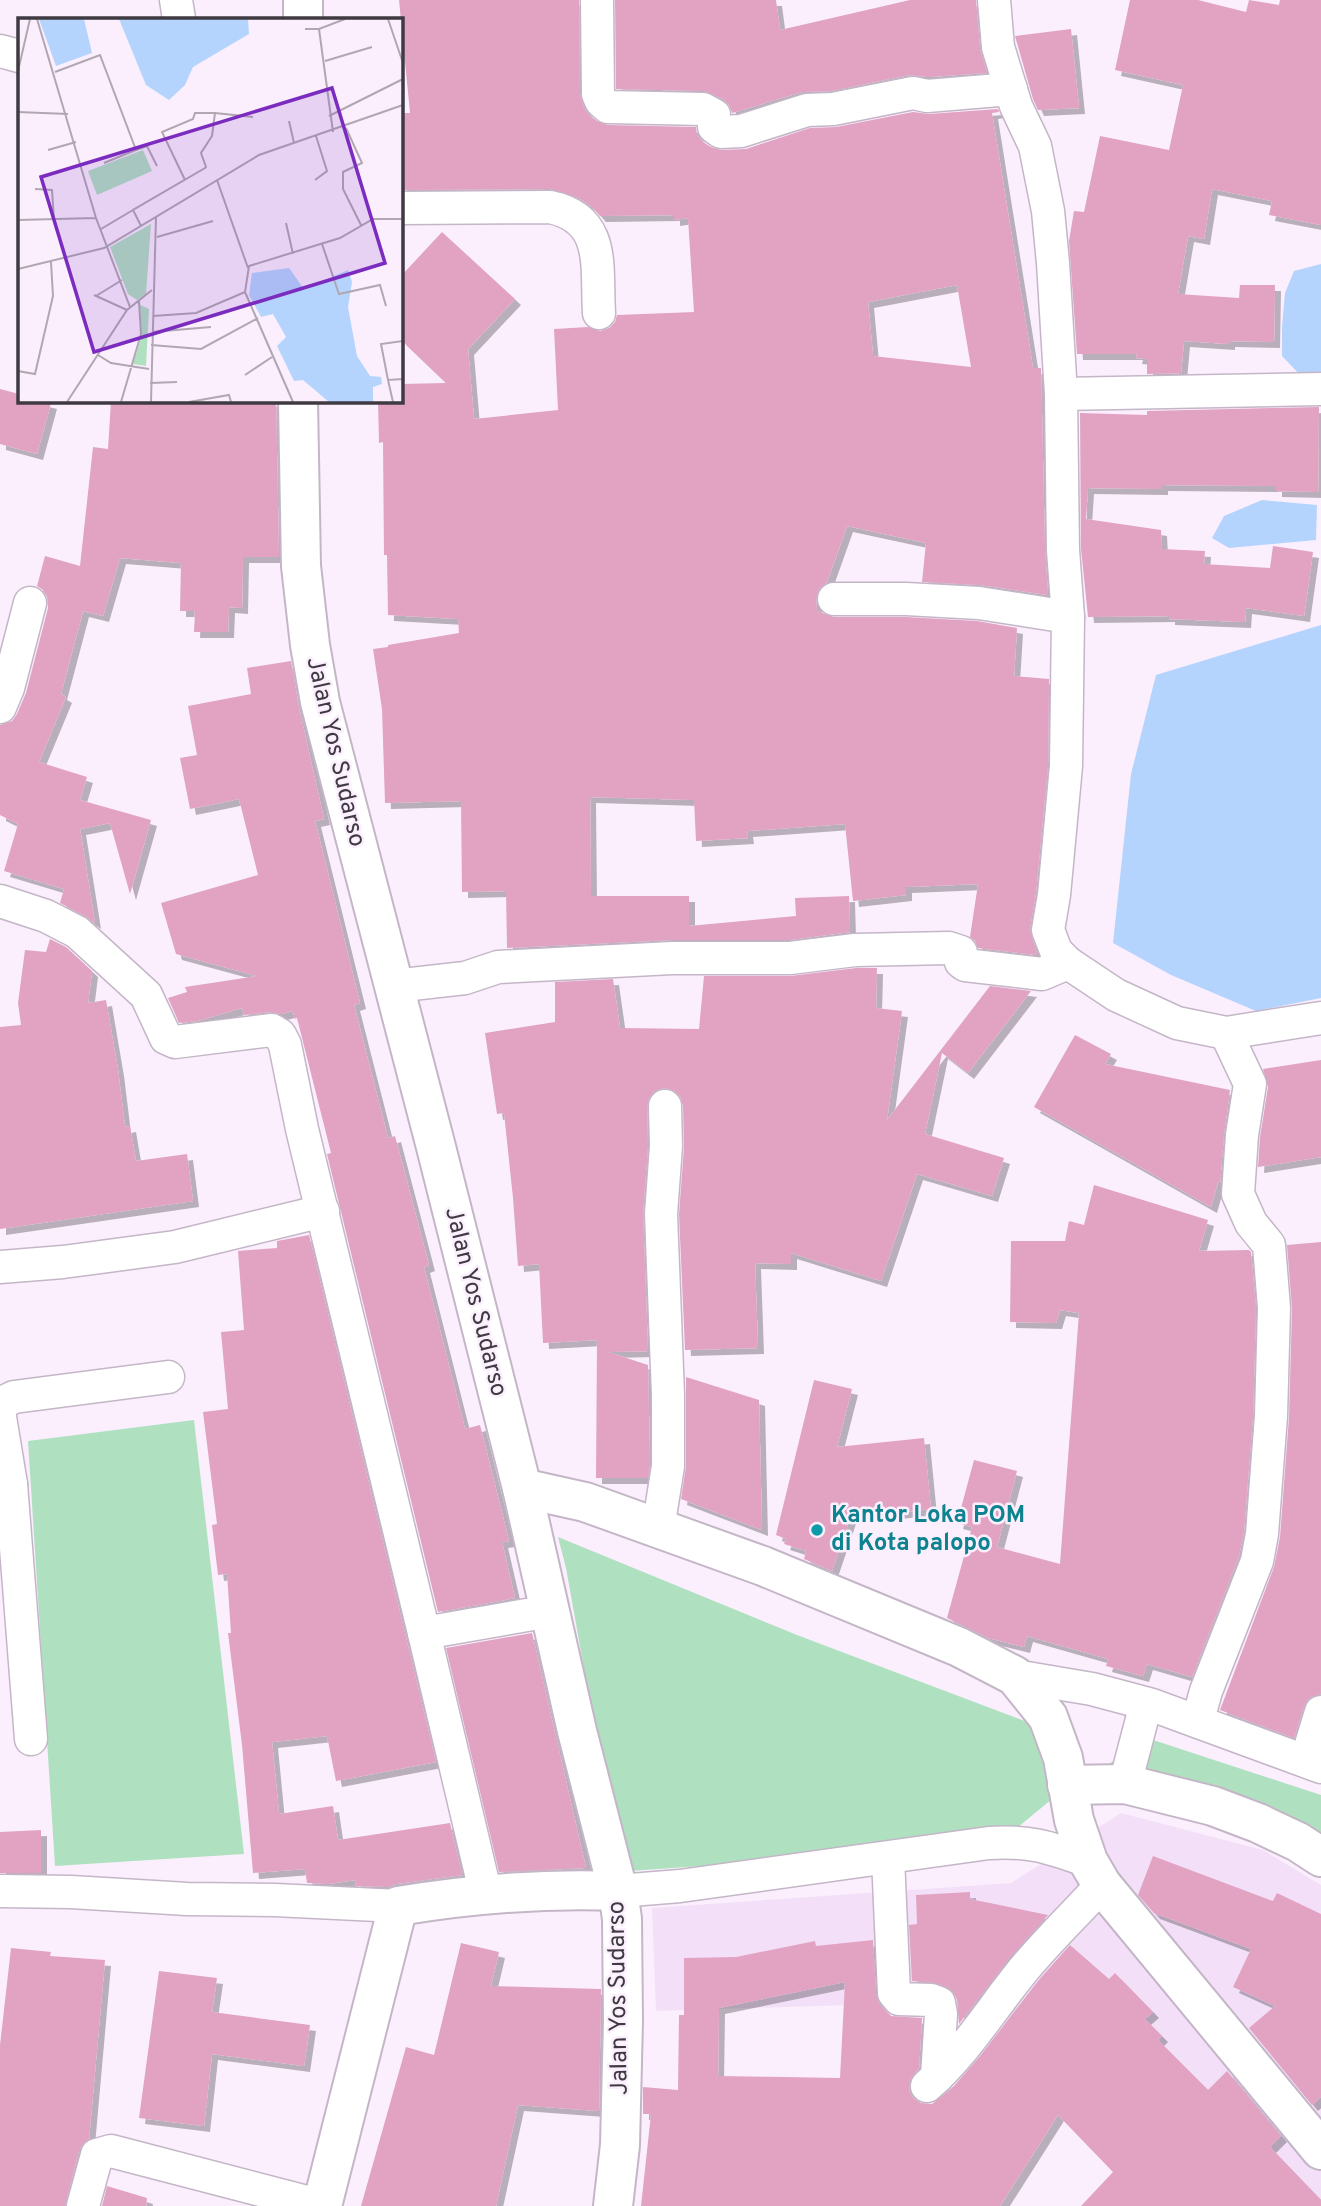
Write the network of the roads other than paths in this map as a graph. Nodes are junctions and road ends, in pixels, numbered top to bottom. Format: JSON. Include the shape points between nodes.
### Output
{"nodes":[{"id":1,"x":176,"y":0,"type":"edge"},
{"id":2,"x":303,"y":0,"type":"edge"},
{"id":3,"x":597,"y":0,"type":"edge"},
{"id":4,"x":994,"y":0,"type":"edge"},
{"id":5,"x":179,"y":18,"type":"edge"},
{"id":6,"x":303,"y":18,"type":"edge"},
{"id":7,"x":0,"y":51,"type":"edge"},
{"id":8,"x":18,"y":56,"type":"edge"},
{"id":9,"x":1011,"y":89,"type":"junction"},
{"id":10,"x":402,"y":208,"type":"edge"},
{"id":11,"x":599,"y":313,"type":"dead end"},
{"id":12,"x":1310,"y":389,"type":"edge"},
{"id":13,"x":1061,"y":394,"type":"junction"},
{"id":14,"x":298,"y":402,"type":"edge"},
{"id":15,"x":834,"y":599,"type":"dead end"},
{"id":16,"x":30,"y":603,"type":"dead end"},
{"id":17,"x":1068,"y":617,"type":"junction"},
{"id":18,"x":0,"y":707,"type":"edge"},
{"id":19,"x":0,"y":901,"type":"edge"},
{"id":20,"x":1068,"y":963,"type":"junction"},
{"id":21,"x":394,"y":986,"type":"junction"},
{"id":22,"x":1321,"y":1018,"type":"edge"},
{"id":23,"x":1226,"y":1033,"type":"junction"},
{"id":24,"x":665,"y":1106,"type":"dead end"},
{"id":25,"x":323,"y":1211,"type":"junction"},
{"id":26,"x":0,"y":1267,"type":"edge"},
{"id":27,"x":168,"y":1377,"type":"dead end"},
{"id":28,"x":0,"y":1409,"type":"edge"},
{"id":29,"x":0,"y":1417,"type":"edge"},
{"id":30,"x":5,"y":1484,"type":"edge"},
{"id":31,"x":522,"y":1488,"type":"junction"},
{"id":32,"x":658,"y":1528,"type":"junction"},
{"id":33,"x":550,"y":1611,"type":"junction"},
{"id":34,"x":424,"y":1633,"type":"junction"},
{"id":35,"x":1015,"y":1676,"type":"junction"},
{"id":36,"x":1146,"y":1704,"type":"junction"},
{"id":37,"x":1321,"y":1713,"type":"edge"},
{"id":38,"x":1198,"y":1720,"type":"junction"},
{"id":39,"x":31,"y":1738,"type":"dead end"},
{"id":40,"x":1313,"y":1764,"type":"edge"},
{"id":41,"x":1125,"y":1784,"type":"junction"},
{"id":42,"x":1067,"y":1785,"type":"junction"},
{"id":43,"x":1321,"y":1857,"type":"edge"},
{"id":44,"x":888,"y":1858,"type":"junction"},
{"id":45,"x":1095,"y":1873,"type":"junction"},
{"id":46,"x":0,"y":1891,"type":"edge"},
{"id":47,"x":618,"y":1891,"type":"junction"},
{"id":48,"x":486,"y":1895,"type":"junction"},
{"id":49,"x":398,"y":1906,"type":"junction"},
{"id":50,"x":1321,"y":2150,"type":"edge"},
{"id":51,"x":83,"y":2206,"type":"edge"},
{"id":52,"x":322,"y":2206,"type":"edge"},
{"id":53,"x":613,"y":2206,"type":"edge"}],
"edges":[{"from":1,"to":5,"type":"street"},
{"from":2,"to":6,"type":"street"},
{"from":3,"to":9,"type":"street","via":[[601,101],[608,107],[702,109],[714,115],[715,127],[721,132],[741,131],[807,110],[914,93],[928,96]]},
{"from":4,"to":9,"type":"street","via":[[998,47]]},
{"from":7,"to":8,"type":"street"},
{"from":9,"to":13,"type":"street","via":[[1035,146],[1048,211]]},
{"from":10,"to":11,"type":"street","via":[[566,210],[583,222],[594,241]]},
{"from":12,"to":13,"type":"street"},
{"from":13,"to":17,"type":"street"},
{"from":14,"to":21,"type":"street","name":"Jalan Yos Sudarso","via":[[301,566],[310,645],[320,702]]},
{"from":15,"to":17,"type":"street","via":[[979,603]]},
{"from":16,"to":18,"type":"street"},
{"from":17,"to":20,"type":"street","via":[[1066,766],[1048,930],[1056,951]]},
{"from":19,"to":25,"type":"street","via":[[77,932],[146,995],[169,1040],[272,1030],[280,1035]]},
{"from":20,"to":21,"type":"street","via":[[1042,974],[965,965],[961,952],[949,948],[855,950],[790,958],[672,958],[498,967],[465,978]]},
{"from":20,"to":23,"type":"street","via":[[1116,995],[1177,1023]]},
{"from":21,"to":31,"type":"street","name":"Jalan Yos Sudarso"},
{"from":22,"to":23,"type":"street"},
{"from":23,"to":38,"type":"street","via":[[1250,1084],[1238,1194],[1251,1223],[1269,1245],[1275,1308],[1271,1416],[1256,1561]]},
{"from":24,"to":32,"type":"street","via":[[661,1214],[668,1466]]},
{"from":25,"to":26,"type":"street","via":[[175,1247]]},
{"from":25,"to":34,"type":"street"},
{"from":27,"to":28,"type":"street","via":[[14,1397]]},
{"from":29,"to":30,"type":"street"},
{"from":30,"to":39,"type":"street"},
{"from":31,"to":32,"type":"street","via":[[584,1502]]},
{"from":31,"to":33,"type":"street","name":"Jalan Yos Sudarso"},
{"from":32,"to":35,"type":"street","via":[[959,1647]]},
{"from":33,"to":34,"type":"street"},
{"from":33,"to":47,"type":"street","name":"Jalan Yos Sudarso"},
{"from":34,"to":48,"type":"street"},
{"from":35,"to":36,"type":"street"},
{"from":35,"to":42,"type":"street","via":[[1048,1717]]},
{"from":36,"to":38,"type":"street"},
{"from":36,"to":41,"type":"street"},
{"from":37,"to":40,"type":"street"},
{"from":38,"to":40,"type":"street"},
{"from":41,"to":42,"type":"street"},
{"from":41,"to":43,"type":"street","via":[[1213,1806],[1258,1823]]},
{"from":42,"to":45,"type":"street","via":[[1074,1820]]},
{"from":44,"to":45,"type":"street","via":[[1014,1841],[1046,1846]]},
{"from":44,"to":45,"type":"street","via":[[894,1993],[899,1999],[939,2003],[932,2082]]},
{"from":44,"to":47,"type":"street"},
{"from":45,"to":50,"type":"street"},
{"from":46,"to":49,"type":"street"},
{"from":47,"to":48,"type":"street","via":[[568,1889]]},
{"from":47,"to":53,"type":"street","name":"Jalan Yos Sudarso","via":[[623,2021],[620,2145]]},
{"from":48,"to":49,"type":"street"},
{"from":49,"to":52,"type":"street"},
{"from":51,"to":52,"type":"street","via":[[97,2155],[111,2151]]}]}
